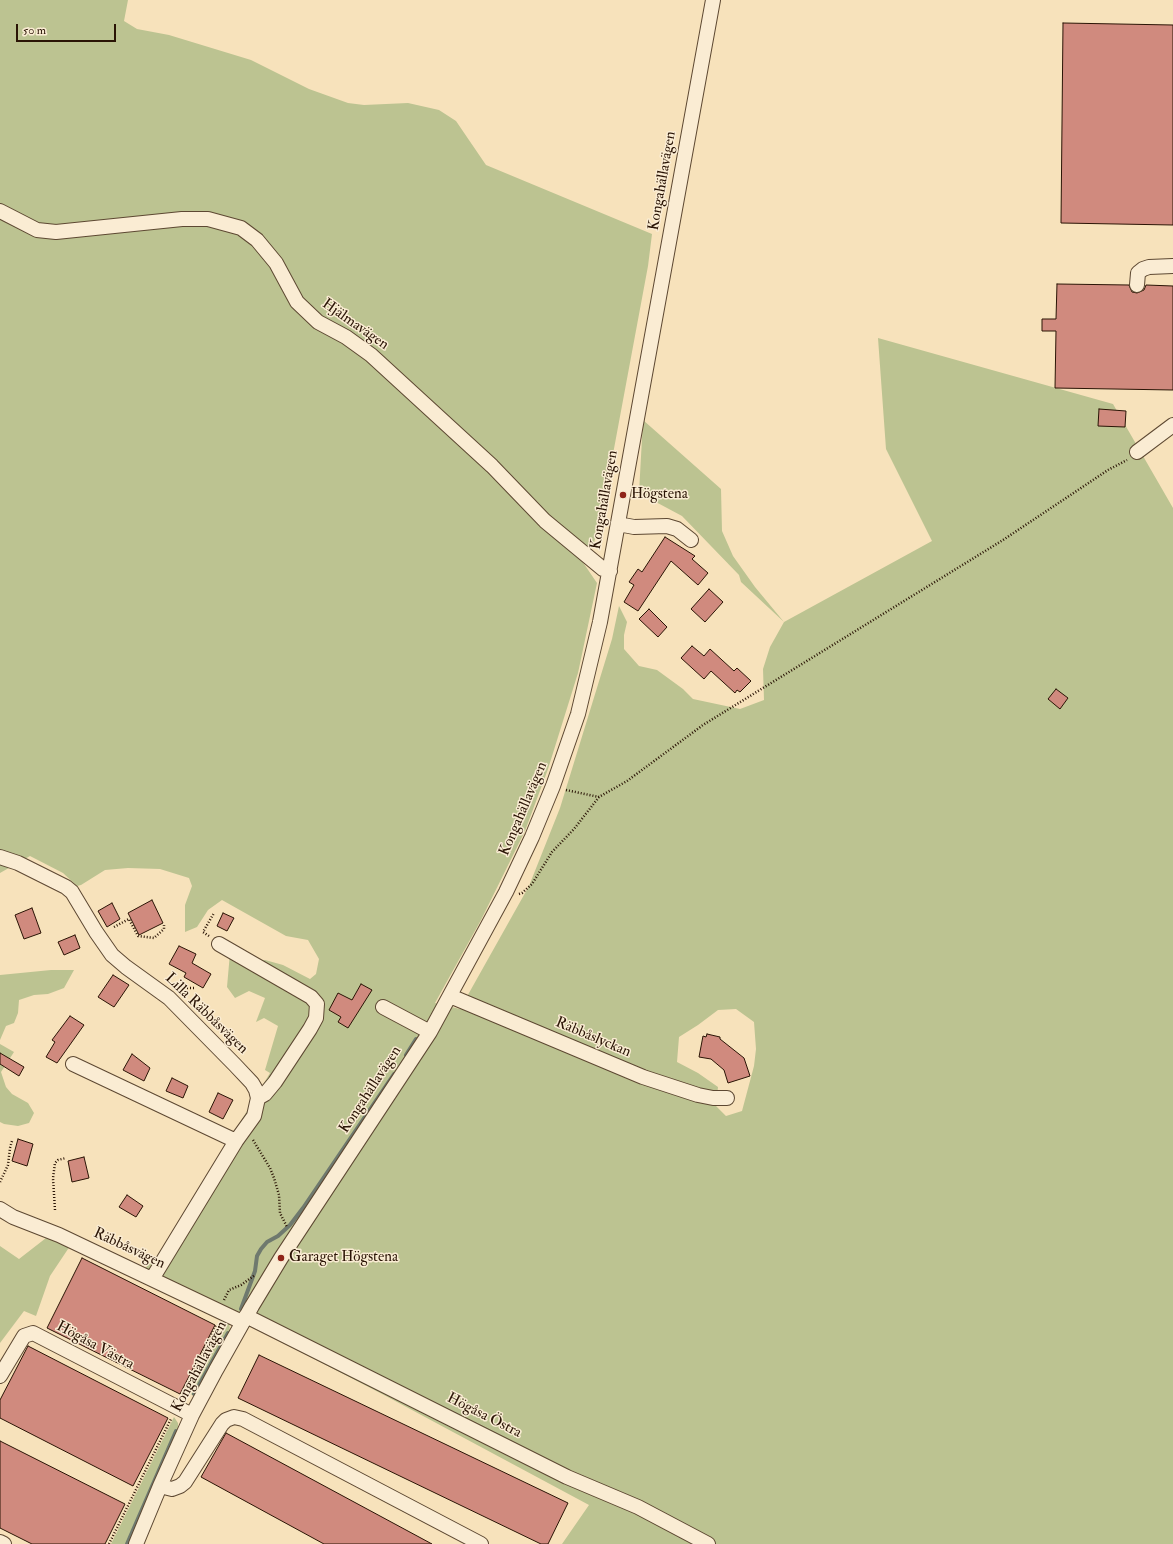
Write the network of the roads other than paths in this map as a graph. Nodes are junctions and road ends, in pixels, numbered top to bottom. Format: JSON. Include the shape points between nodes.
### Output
{"nodes":[{"id":1,"x":713,"y":0,"type":"edge"},
{"id":2,"x":0,"y":211,"type":"edge"},
{"id":3,"x":1173,"y":266,"type":"edge"},
{"id":4,"x":1137,"y":285,"type":"dead end"},
{"id":5,"x":1173,"y":425,"type":"edge"},
{"id":6,"x":1137,"y":452,"type":"road end"},
{"id":7,"x":618,"y":524,"type":"junction"},
{"id":8,"x":691,"y":540,"type":"dead end"},
{"id":9,"x":610,"y":571,"type":"junction"},
{"id":10,"x":0,"y":856,"type":"edge"},
{"id":11,"x":219,"y":944,"type":"road end"},
{"id":12,"x":450,"y":996,"type":"junction"},
{"id":13,"x":383,"y":1007,"type":"dead end"},
{"id":14,"x":430,"y":1032,"type":"junction"},
{"id":15,"x":74,"y":1064,"type":"dead end"},
{"id":16,"x":258,"y":1098,"type":"junction"},
{"id":17,"x":727,"y":1098,"type":"dead end"},
{"id":18,"x":236,"y":1141,"type":"junction"},
{"id":19,"x":0,"y":1209,"type":"edge"},
{"id":20,"x":152,"y":1278,"type":"junction"},
{"id":21,"x":244,"y":1319,"type":"junction"},
{"id":22,"x":0,"y":1376,"type":"edge"},
{"id":23,"x":192,"y":1415,"type":"junction"},
{"id":24,"x":160,"y":1486,"type":"junction"},
{"id":25,"x":0,"y":1542,"type":"edge"},
{"id":26,"x":4,"y":1544,"type":"edge"},
{"id":27,"x":136,"y":1544,"type":"edge"},
{"id":28,"x":481,"y":1544,"type":"edge"},
{"id":29,"x":708,"y":1544,"type":"edge"}],
"edges":[{"from":1,"to":7,"type":"street","name":"Kongahällavägen"},
{"from":2,"to":9,"type":"street","name":"Hjälmavägen","via":[[37,230],[56,232],[182,219],[208,219],[241,228],[257,240],[276,263],[297,302],[318,322],[346,337],[371,355],[492,466],[545,521],[603,569]]},
{"from":3,"to":4,"type":"street","via":[[1143,269],[1138,273]]},
{"from":5,"to":6,"type":"street"},
{"from":7,"to":8,"type":"street","via":[[634,527],[668,526],[677,529]]},
{"from":7,"to":9,"type":"street","name":"Kongahällavägen"},
{"from":9,"to":12,"type":"street","name":"Kongahällavägen","via":[[578,714],[553,786],[506,892]]},
{"from":10,"to":16,"type":"street","name":"Lilla Räbbåsvägen","via":[[72,892],[112,955],[169,998],[252,1082]]},
{"from":11,"to":16,"type":"street","via":[[310,997],[316,1004],[316,1018],[310,1029],[275,1082]]},
{"from":12,"to":14,"type":"street","name":"Kongahällavägen"},
{"from":12,"to":17,"type":"street","name":"Räbbåslyckan","via":[[643,1077],[698,1096]]},
{"from":13,"to":14,"type":"street"},
{"from":14,"to":21,"type":"street","name":"Kongahällavägen","via":[[281,1258]]},
{"from":15,"to":18,"type":"street"},
{"from":16,"to":18,"type":"street","via":[[254,1116]]},
{"from":18,"to":20,"type":"street"},
{"from":19,"to":20,"type":"street","name":"Räbbåsvägen"},
{"from":20,"to":21,"type":"street","name":"Räbbåsvägen"},
{"from":21,"to":23,"type":"street","name":"Kongahällavägen"},
{"from":21,"to":29,"type":"street","name":"Högåsa Östra","via":[[566,1477],[638,1507]]},
{"from":22,"to":23,"type":"street","name":"Högåsa Västra","via":[[24,1336],[33,1333]]},
{"from":23,"to":24,"type":"street","name":"Kongahällavägen"},
{"from":24,"to":27,"type":"street","name":"Kongahällavägen"},
{"from":24,"to":28,"type":"street","via":[[172,1489],[185,1482],[222,1424],[234,1417],[243,1419]]},
{"from":25,"to":26,"type":"street"}]}
